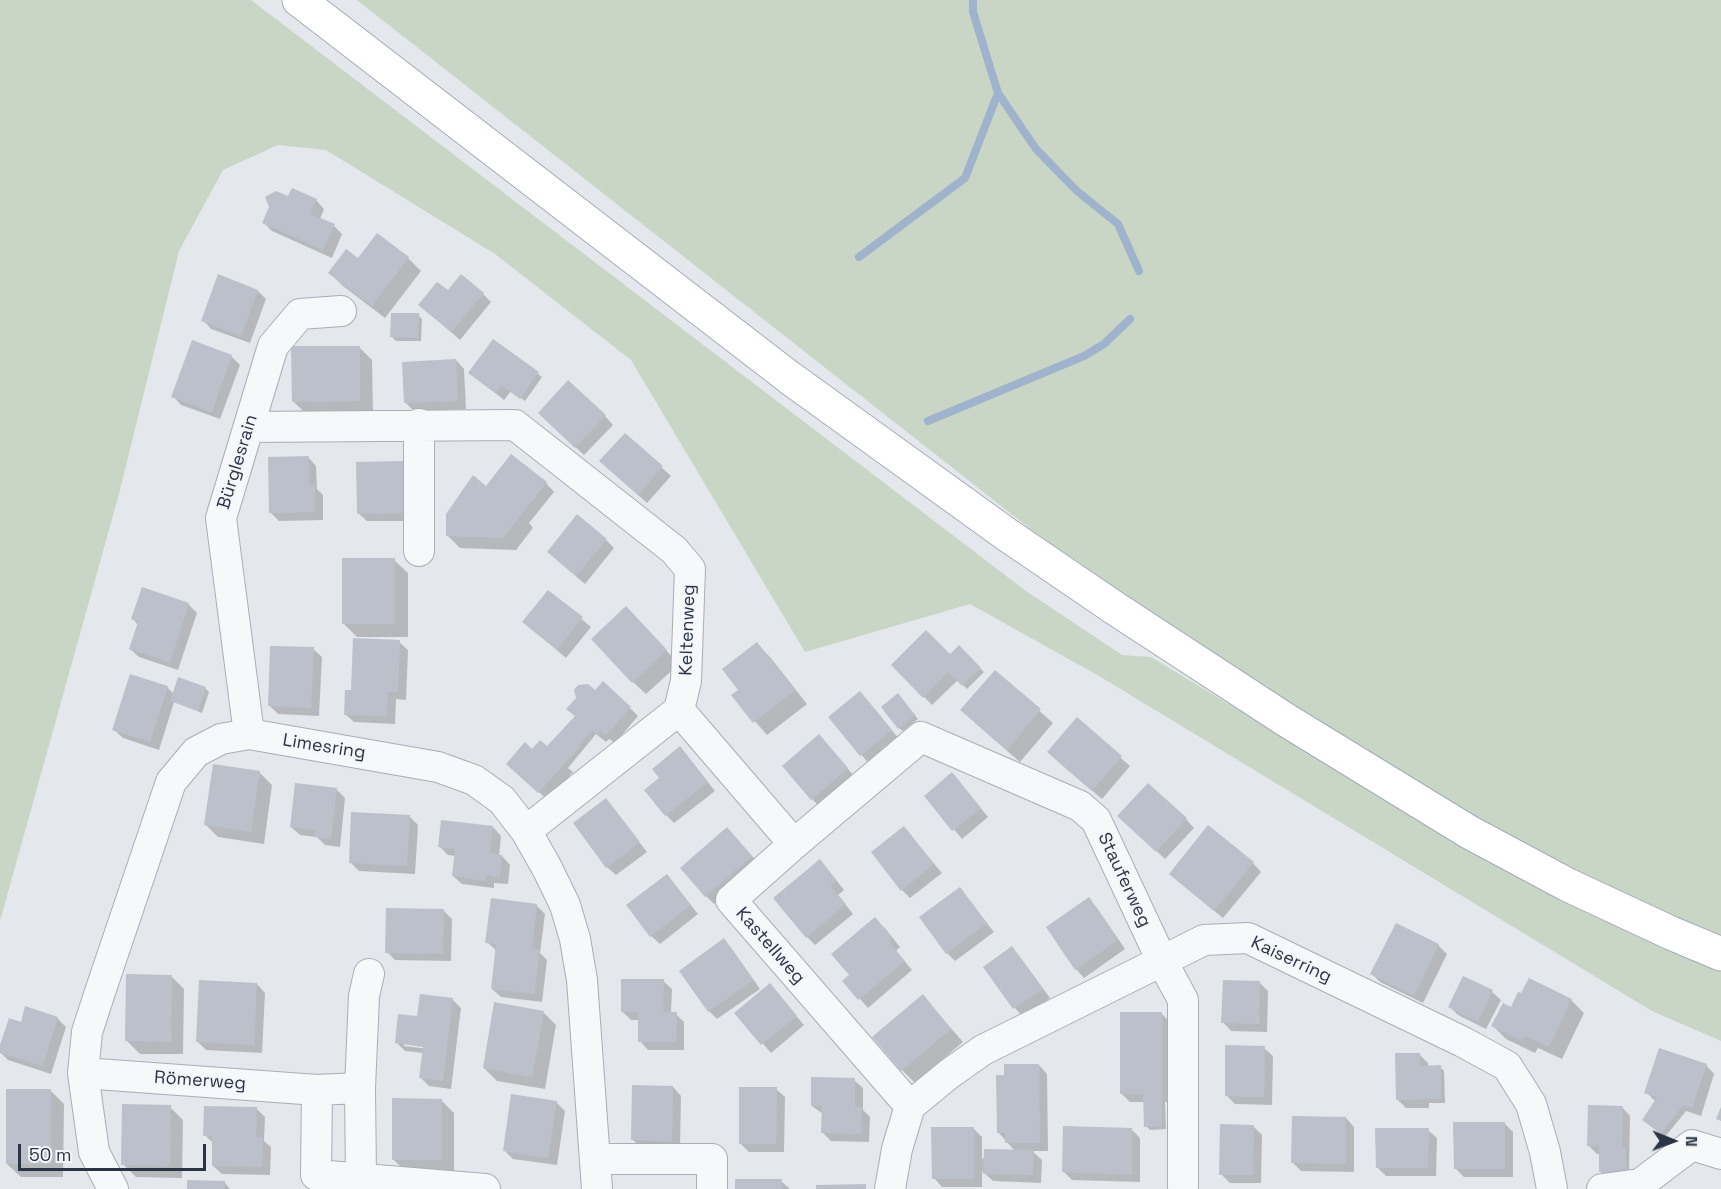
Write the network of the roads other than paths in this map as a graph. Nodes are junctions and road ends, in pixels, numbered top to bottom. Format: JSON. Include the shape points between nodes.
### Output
{"nodes":[{"id":1,"x":299,"y":0,"type":"edge"},
{"id":2,"x":341,"y":312,"type":"dead end"},
{"id":3,"x":419,"y":424,"type":"junction"},
{"id":4,"x":249,"y":427,"type":"junction"},
{"id":5,"x":419,"y":551,"type":"dead end"},
{"id":6,"x":679,"y":710,"type":"junction"},
{"id":7,"x":249,"y":734,"type":"junction"},
{"id":8,"x":526,"y":831,"type":"junction"},
{"id":9,"x":794,"y":844,"type":"junction"},
{"id":10,"x":1721,"y":954,"type":"edge"},
{"id":11,"x":1162,"y":961,"type":"junction"},
{"id":12,"x":369,"y":974,"type":"dead end"},
{"id":13,"x":83,"y":1072,"type":"junction"},
{"id":14,"x":360,"y":1088,"type":"junction"},
{"id":15,"x":317,"y":1090,"type":"junction"},
{"id":16,"x":910,"y":1106,"type":"junction"},
{"id":17,"x":1721,"y":1154,"type":"edge"},
{"id":18,"x":595,"y":1159,"type":"junction"},
{"id":19,"x":360,"y":1178,"type":"junction"},
{"id":20,"x":1184,"y":1188,"type":"edge"},
{"id":21,"x":113,"y":1189,"type":"edge"},
{"id":22,"x":485,"y":1189,"type":"edge"},
{"id":23,"x":597,"y":1189,"type":"edge"},
{"id":24,"x":712,"y":1189,"type":"edge"},
{"id":25,"x":890,"y":1189,"type":"edge"},
{"id":26,"x":1552,"y":1189,"type":"edge"},
{"id":27,"x":1602,"y":1189,"type":"edge"}],
"edges":[{"from":1,"to":10,"type":"main road","via":[[692,304],[889,450],[1116,609],[1286,720],[1469,832],[1568,885]]},
{"from":2,"to":4,"type":"street","name":"Bürglesrain","via":[[300,314],[273,346]]},
{"from":3,"to":4,"type":"street","name":"Keltenweg"},
{"from":3,"to":5,"type":"street"},
{"from":3,"to":6,"type":"street","name":"Keltenweg","via":[[515,425],[674,550],[690,569],[686,681]]},
{"from":4,"to":7,"type":"street","name":"Bürglesrain","via":[[221,518]]},
{"from":6,"to":8,"type":"street"},
{"from":6,"to":9,"type":"street"},
{"from":7,"to":8,"type":"street","name":"Limesring","via":[[438,767],[474,780],[502,800]]},
{"from":7,"to":13,"type":"street","name":"Limesring","via":[[221,739],[196,752],[171,782],[87,1032]]},
{"from":8,"to":18,"type":"street","name":"Limesring","via":[[565,905],[575,939],[582,980]]},
{"from":9,"to":11,"type":"street","name":"Stauferweg","via":[[921,737],[1080,806],[1096,820]]},
{"from":9,"to":16,"type":"street","name":"Kastellweg","via":[[731,900]]},
{"from":11,"to":16,"type":"street","name":"Kaiserring","via":[[983,1050]]},
{"from":11,"to":20,"type":"street","name":"Stauferweg","via":[[1183,1000]]},
{"from":11,"to":26,"type":"street","name":"Kaiserring","via":[[1204,940],[1248,938],[1507,1066],[1531,1104]]},
{"from":12,"to":14,"type":"street","via":[[364,996]]},
{"from":13,"to":15,"type":"street","name":"Römerweg"},
{"from":13,"to":21,"type":"street","name":"Limesring","via":[[94,1152]]},
{"from":14,"to":15,"type":"street","name":"Römerweg"},
{"from":14,"to":19,"type":"street"},
{"from":15,"to":19,"type":"street","via":[[316,1175]]},
{"from":16,"to":25,"type":"street"},
{"from":17,"to":27,"type":"street","via":[[1692,1145],[1640,1184]]},
{"from":18,"to":23,"type":"street","name":"Limesring"},
{"from":18,"to":24,"type":"street","via":[[712,1159]]},
{"from":19,"to":22,"type":"street"}]}
